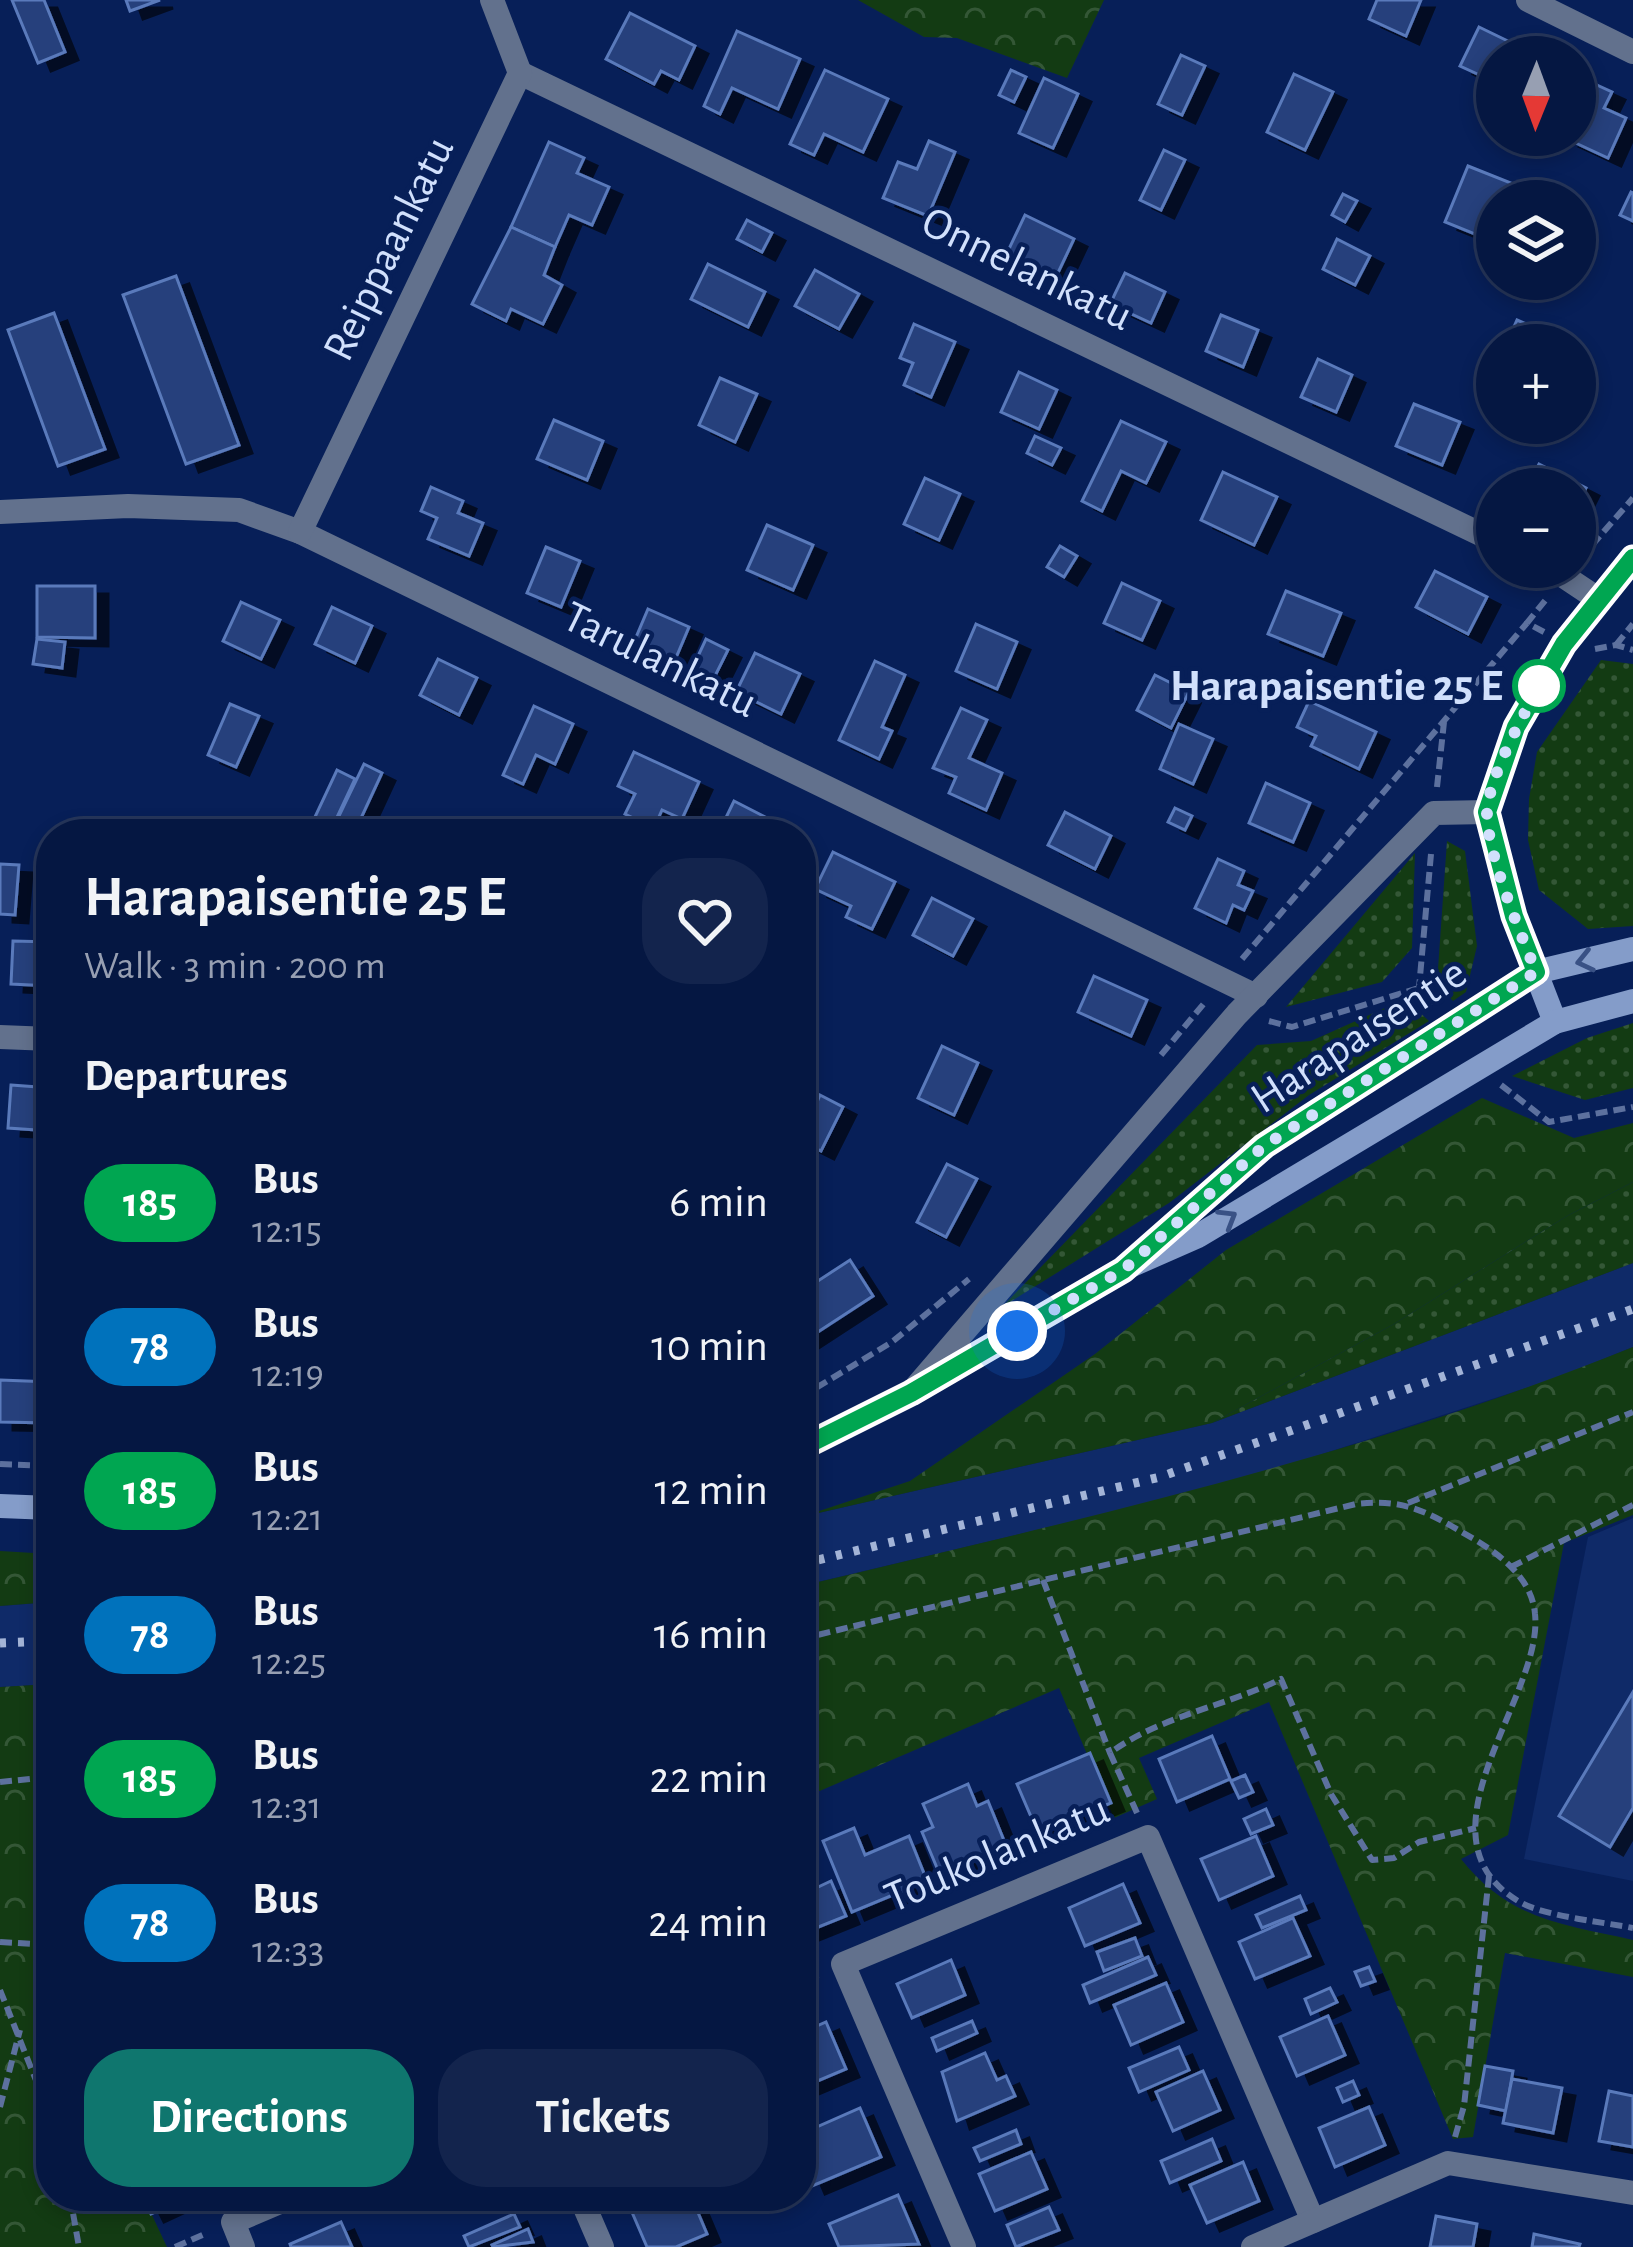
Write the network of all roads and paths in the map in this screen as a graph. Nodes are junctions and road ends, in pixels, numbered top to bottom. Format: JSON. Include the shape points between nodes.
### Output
{"nodes":[{"id":1,"x":492,"y":0,"type":"edge"},
{"id":2,"x":1528,"y":0,"type":"edge"},
{"id":3,"x":1633,"y":52,"type":"edge"},
{"id":4,"x":520,"y":73,"type":"junction"},
{"id":5,"x":1633,"y":498,"type":"edge"},
{"id":6,"x":0,"y":512,"type":"edge"},
{"id":7,"x":300,"y":532,"type":"junction"},
{"id":8,"x":1476,"y":532,"type":"edge"},
{"id":9,"x":1596,"y":541,"type":"edge"},
{"id":10,"x":1633,"y":558,"type":"edge"},
{"id":11,"x":1582,"y":588,"type":"edge"},
{"id":12,"x":1598,"y":599,"type":"junction"},
{"id":13,"x":1527,"y":622,"type":"dead end"},
{"id":14,"x":1633,"y":624,"type":"edge"},
{"id":15,"x":1616,"y":645,"type":"dead end"},
{"id":16,"x":1444,"y":720,"type":"junction"},
{"id":17,"x":1487,"y":812,"type":"junction"},
{"id":18,"x":1434,"y":813,"type":"junction"},
{"id":19,"x":1633,"y":949,"type":"edge"},
{"id":20,"x":1536,"y":972,"type":"junction"},
{"id":21,"x":1223,"y":981,"type":"junction"},
{"id":22,"x":1419,"y":988,"type":"junction"},
{"id":23,"x":1633,"y":1001,"type":"edge"},
{"id":24,"x":1247,"y":1005,"type":"junction"},
{"id":25,"x":1200,"y":1008,"type":"junction"},
{"id":26,"x":1443,"y":1015,"type":"dead end"},
{"id":27,"x":1555,"y":1022,"type":"junction"},
{"id":28,"x":0,"y":1037,"type":"edge"},
{"id":29,"x":36,"y":1038,"type":"edge"},
{"id":30,"x":1157,"y":1060,"type":"dead end"},
{"id":31,"x":1496,"y":1081,"type":"dead end"},
{"id":32,"x":1633,"y":1107,"type":"edge"},
{"id":33,"x":983,"y":1268,"type":"dead end"},
{"id":34,"x":1123,"y":1270,"type":"junction"},
{"id":35,"x":816,"y":1388,"type":"edge"},
{"id":36,"x":911,"y":1393,"type":"junction"},
{"id":37,"x":1633,"y":1412,"type":"edge"},
{"id":38,"x":816,"y":1440,"type":"edge"},
{"id":39,"x":0,"y":1464,"type":"edge"},
{"id":40,"x":36,"y":1465,"type":"edge"},
{"id":41,"x":1406,"y":1504,"type":"junction"},
{"id":42,"x":1633,"y":1505,"type":"edge"},
{"id":43,"x":0,"y":1506,"type":"edge"},
{"id":44,"x":36,"y":1507,"type":"edge"},
{"id":45,"x":1511,"y":1567,"type":"junction"},
{"id":46,"x":1043,"y":1580,"type":"junction"},
{"id":47,"x":816,"y":1635,"type":"edge"},
{"id":48,"x":1110,"y":1753,"type":"junction"},
{"id":49,"x":36,"y":1778,"type":"edge"},
{"id":50,"x":0,"y":1782,"type":"edge"},
{"id":51,"x":1476,"y":1828,"type":"junction"},
{"id":52,"x":1148,"y":1837,"type":"junction"},
{"id":53,"x":1489,"y":1874,"type":"junction"},
{"id":54,"x":1633,"y":1928,"type":"edge"},
{"id":55,"x":0,"y":1942,"type":"edge"},
{"id":56,"x":36,"y":1945,"type":"edge"},
{"id":57,"x":0,"y":1990,"type":"edge"},
{"id":58,"x":20,"y":2030,"type":"junction"},
{"id":59,"x":36,"y":2075,"type":"edge"},
{"id":60,"x":0,"y":2107,"type":"edge"},
{"id":61,"x":1448,"y":2163,"type":"junction"},
{"id":62,"x":1633,"y":2193,"type":"edge"},
{"id":63,"x":73,"y":2211,"type":"edge"},
{"id":64,"x":258,"y":2211,"type":"edge"},
{"id":65,"x":586,"y":2211,"type":"edge"},
{"id":66,"x":1313,"y":2221,"type":"junction"},
{"id":67,"x":232,"y":2222,"type":"junction"},
{"id":68,"x":79,"y":2247,"type":"edge"},
{"id":69,"x":176,"y":2247,"type":"edge"},
{"id":70,"x":243,"y":2247,"type":"edge"},
{"id":71,"x":602,"y":2247,"type":"edge"},
{"id":72,"x":964,"y":2247,"type":"edge"},
{"id":73,"x":1253,"y":2247,"type":"edge"}],
"edges":[{"from":1,"to":4,"type":"street"},
{"from":2,"to":3,"type":"street"},
{"from":4,"to":7,"type":"street","name":"Reippaankatu"},
{"from":4,"to":8,"type":"street","name":"Onnelankatu"},
{"from":5,"to":9,"type":"path"},
{"from":6,"to":7,"type":"street","name":"Tarulankatu","via":[[239,510]]},
{"from":7,"to":21,"type":"street","name":"Tarulankatu"},
{"from":10,"to":12,"type":"main road"},
{"from":11,"to":12,"type":"street"},
{"from":12,"to":17,"type":"main road","via":[[1516,727]]},
{"from":13,"to":16,"type":"path"},
{"from":14,"to":15,"type":"path"},
{"from":16,"to":18,"type":"path"},
{"from":16,"to":21,"type":"path"},
{"from":17,"to":18,"type":"street"},
{"from":17,"to":20,"type":"main road","name":"Harapaisentie"},
{"from":18,"to":22,"type":"path"},
{"from":18,"to":24,"type":"street"},
{"from":19,"to":20,"type":"main road","one_way":true},
{"from":20,"to":27,"type":"main road","name":"Harapaisentie"},
{"from":20,"to":34,"type":"main road","name":"Harapaisentie","via":[[1264,1146]]},
{"from":21,"to":24,"type":"street","name":"Tarulankatu"},
{"from":21,"to":25,"type":"path"},
{"from":22,"to":24,"type":"path","via":[[1292,1027]]},
{"from":22,"to":26,"type":"path"},
{"from":23,"to":27,"type":"main road"},
{"from":24,"to":25,"type":"path"},
{"from":24,"to":36,"type":"street"},
{"from":25,"to":30,"type":"path"},
{"from":34,"to":27,"type":"main road","name":"Harapaisentie","one_way":true,"via":[[1198,1235]]},
{"from":28,"to":29,"type":"street"},
{"from":31,"to":32,"type":"path","via":[[1550,1122]]},
{"from":33,"to":35,"type":"path","via":[[892,1342]]},
{"from":34,"to":36,"type":"main road","name":"Harapaisentie"},
{"from":36,"to":38,"type":"main road","name":"Harapaisentie"},
{"from":37,"to":41,"type":"path"},
{"from":39,"to":40,"type":"path"},
{"from":41,"to":45,"type":"path"},
{"from":41,"to":46,"type":"path","via":[[1356,1504]]},
{"from":42,"to":45,"type":"path"},
{"from":43,"to":44,"type":"main road"},
{"from":45,"to":51,"type":"path","via":[[1535,1612],[1533,1641],[1484,1773]]},
{"from":46,"to":47,"type":"path"},
{"from":46,"to":48,"type":"path"},
{"from":48,"to":51,"type":"path","via":[[1135,1734],[1281,1679],[1331,1794],[1372,1860]]},
{"from":48,"to":52,"type":"path"},
{"from":49,"to":50,"type":"path"},
{"from":51,"to":53,"type":"path"},
{"from":52,"to":66,"type":"street","name":"Toukolankatu"},
{"from":52,"to":72,"type":"street","name":"Toukolankatu","via":[[843,1964]]},
{"from":53,"to":54,"type":"path","via":[[1519,1902]]},
{"from":53,"to":61,"type":"path","via":[[1464,2106]]},
{"from":55,"to":56,"type":"path"},
{"from":57,"to":58,"type":"path"},
{"from":58,"to":59,"type":"path"},
{"from":58,"to":60,"type":"path"},
{"from":61,"to":62,"type":"street"},
{"from":61,"to":66,"type":"street"},
{"from":63,"to":68,"type":"path"},
{"from":64,"to":67,"type":"street"},
{"from":65,"to":71,"type":"street"},
{"from":66,"to":73,"type":"street"},
{"from":67,"to":69,"type":"path"},
{"from":67,"to":70,"type":"street"}]}
